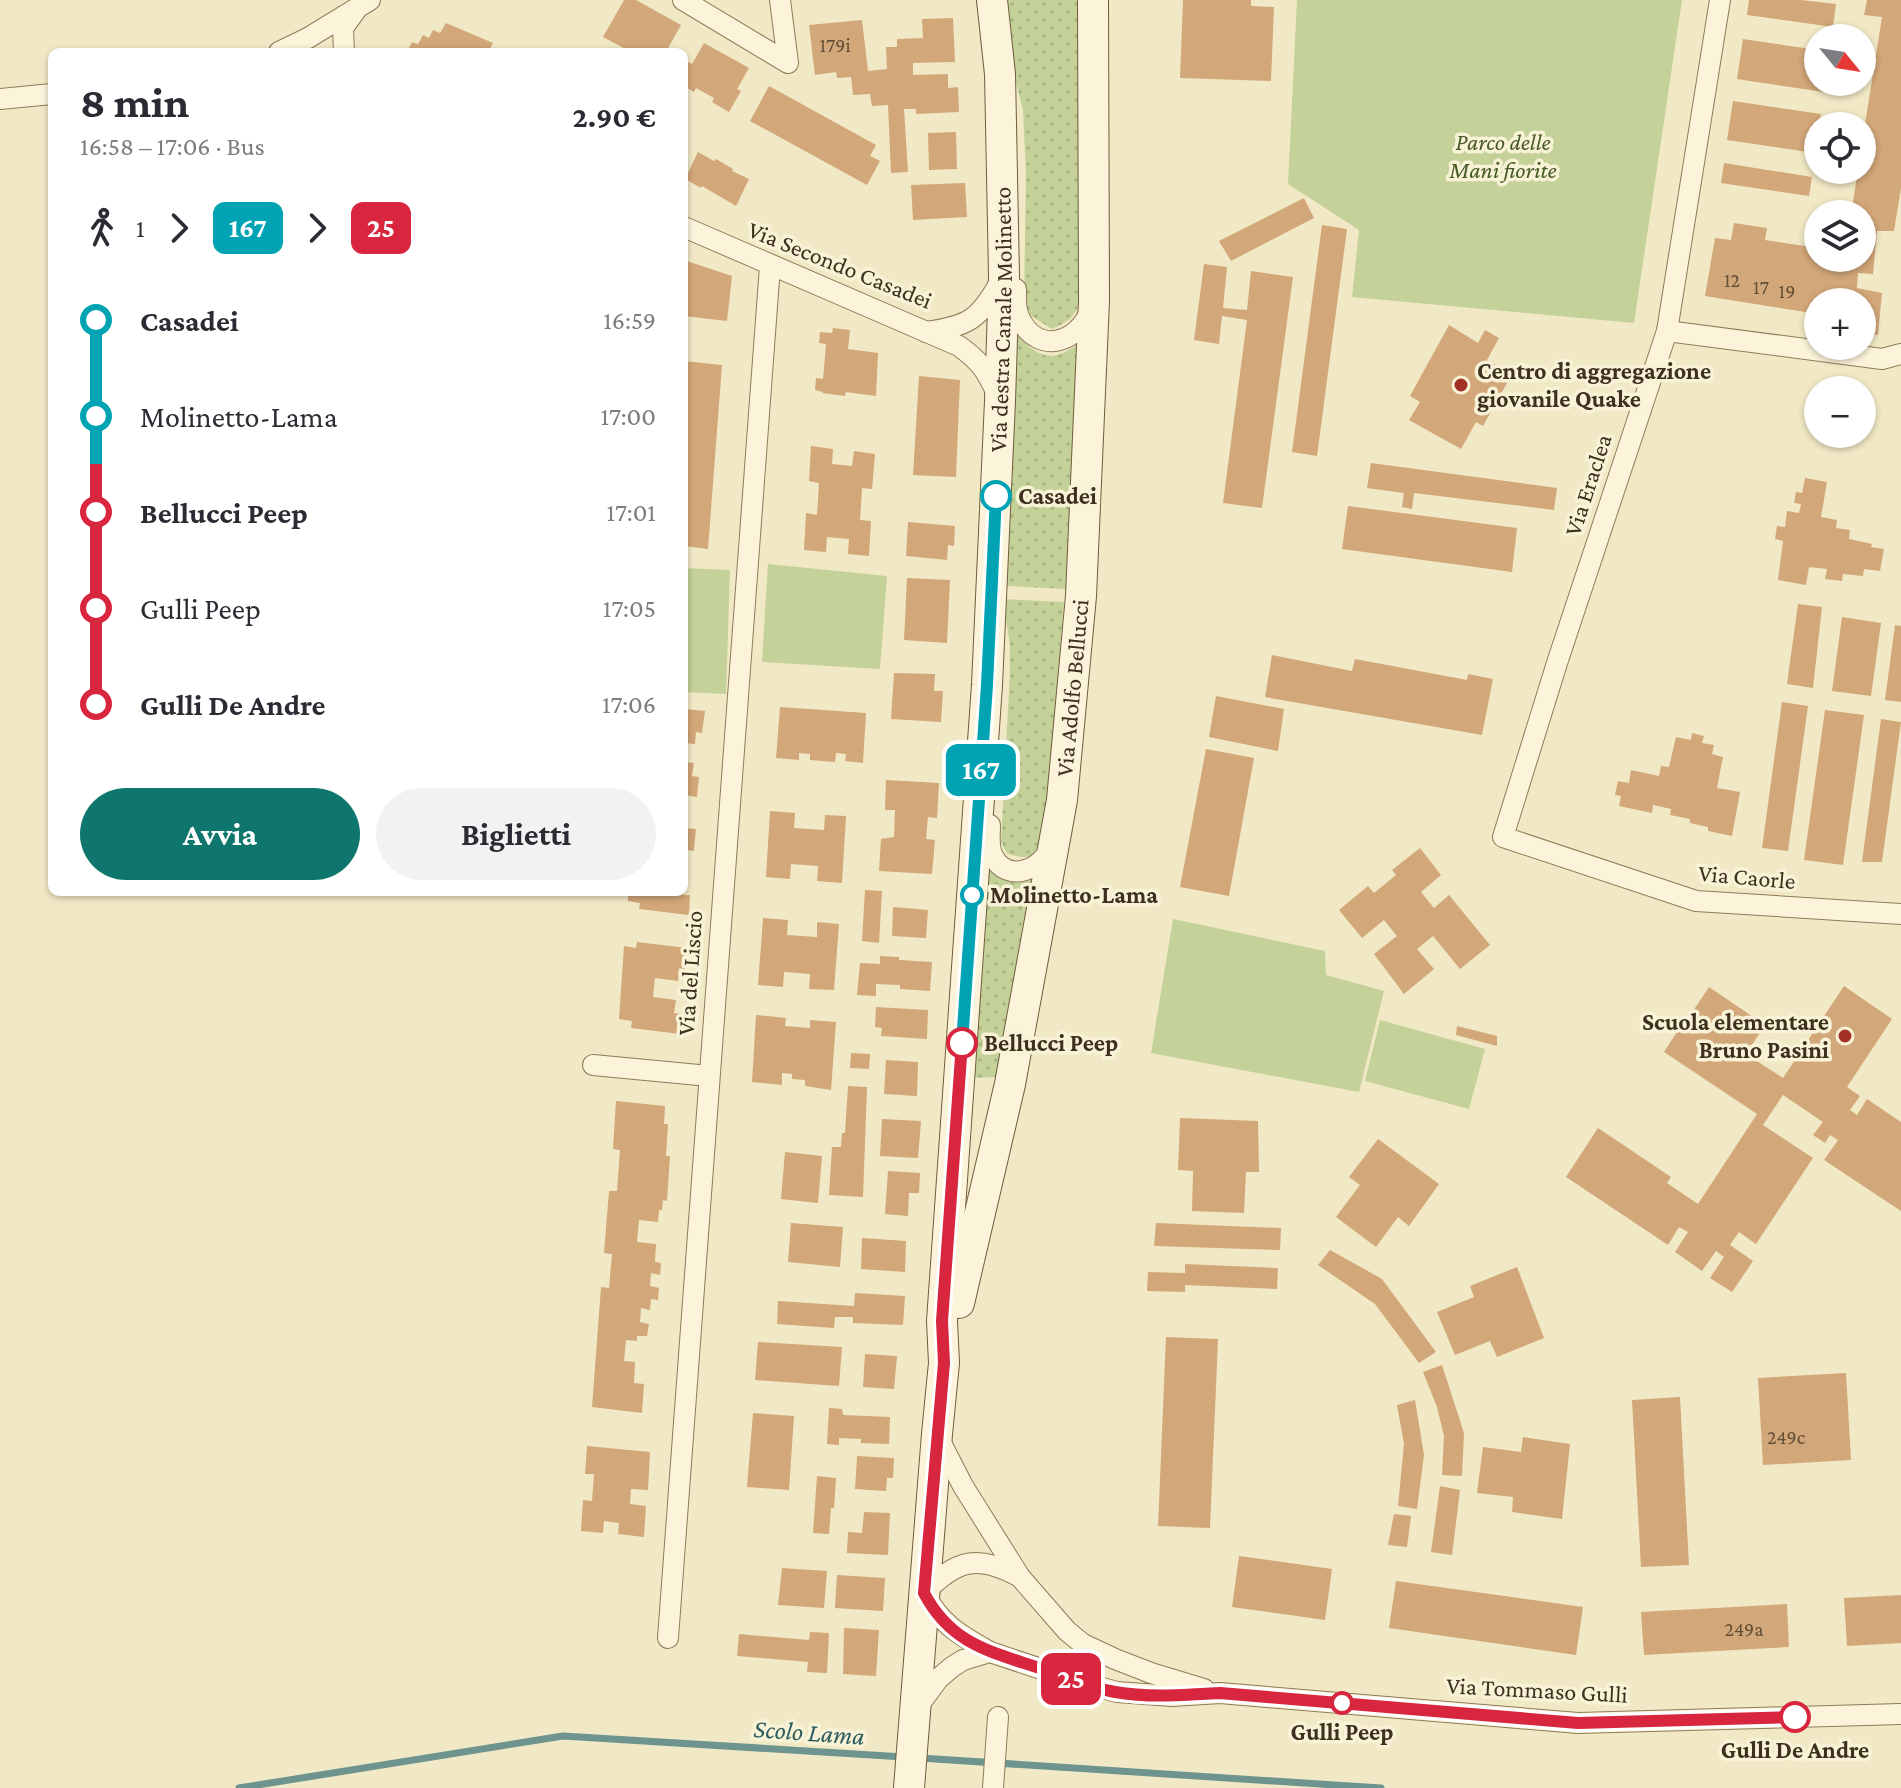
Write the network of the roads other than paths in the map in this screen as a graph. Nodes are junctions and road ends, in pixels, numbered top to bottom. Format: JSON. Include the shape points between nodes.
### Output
{"nodes":[{"id":1,"x":683,"y":0,"type":"edge"},
{"id":2,"x":780,"y":0,"type":"edge"},
{"id":3,"x":992,"y":0,"type":"edge"},
{"id":4,"x":1093,"y":0,"type":"edge"},
{"id":5,"x":1720,"y":0,"type":"edge"},
{"id":6,"x":364,"y":4,"type":"edge"},
{"id":7,"x":287,"y":48,"type":"edge"},
{"id":8,"x":344,"y":48,"type":"edge"},
{"id":9,"x":1000,"y":74,"type":"junction"},
{"id":10,"x":48,"y":94,"type":"edge"},
{"id":11,"x":0,"y":99,"type":"edge"},
{"id":12,"x":688,"y":229,"type":"edge"},
{"id":13,"x":770,"y":266,"type":"junction"},
{"id":14,"x":1004,"y":276,"type":"junction"},
{"id":15,"x":1094,"y":301,"type":"junction"},
{"id":16,"x":1667,"y":331,"type":"junction"},
{"id":17,"x":926,"y":332,"type":"junction"},
{"id":18,"x":1901,"y":354,"type":"edge"},
{"id":19,"x":1000,"y":401,"type":"junction"},
{"id":20,"x":987,"y":685,"type":"junction"},
{"id":21,"x":1059,"y":821,"type":"junction"},
{"id":22,"x":1503,"y":837,"type":"joint"},
{"id":23,"x":1901,"y":914,"type":"edge"},
{"id":24,"x":593,"y":1065,"type":"dead end"},
{"id":25,"x":709,"y":1076,"type":"junction"},
{"id":26,"x":944,"y":1363,"type":"junction"},
{"id":27,"x":937,"y":1434,"type":"junction"},
{"id":28,"x":1020,"y":1577,"type":"junction"},
{"id":29,"x":924,"y":1593,"type":"junction"},
{"id":30,"x":668,"y":1638,"type":"dead end"},
{"id":31,"x":990,"y":1652,"type":"junction"},
{"id":32,"x":1220,"y":1693,"type":"junction"},
{"id":33,"x":1901,"y":1714,"type":"edge"},
{"id":34,"x":914,"y":1718,"type":"junction"},
{"id":35,"x":998,"y":1724,"type":"dead end"},
{"id":36,"x":909,"y":1788,"type":"edge"},
{"id":37,"x":993,"y":1788,"type":"edge"}],
"edges":[{"from":1,"to":2,"type":"street","via":[[788,63]]},
{"from":3,"to":9,"type":"street","name":"Via destra Canale Molinetto"},
{"from":4,"to":15,"type":"street","name":"Via Adolfo Bellucci"},
{"from":5,"to":16,"type":"street","name":"Via Eraclea"},
{"from":6,"to":7,"type":"street"},
{"from":6,"to":8,"type":"street","via":[[343,28]]},
{"from":9,"to":14,"type":"street","name":"Via destra Canale Molinetto"},
{"from":9,"to":15,"type":"street","via":[[1021,322],[1039,337],[1059,341],[1079,330]]},
{"from":10,"to":11,"type":"street"},
{"from":12,"to":13,"type":"street","name":"Via Secondo Casadei"},
{"from":13,"to":17,"type":"street","name":"Via Secondo Casadei"},
{"from":13,"to":25,"type":"street","name":"Via del Liscio"},
{"from":14,"to":17,"type":"street","name":"Via Secondo Casadei","via":[[986,307],[966,323]]},
{"from":14,"to":19,"type":"street","name":"Via destra Canale Molinetto"},
{"from":15,"to":21,"type":"street","name":"Via Adolfo Bellucci","via":[[1081,596]]},
{"from":16,"to":18,"type":"street","via":[[1882,359]]},
{"from":16,"to":22,"type":"street","name":"Via Eraclea"},
{"from":17,"to":19,"type":"street","via":[[976,358]]},
{"from":19,"to":20,"type":"street","name":"Via destra Canale Molinetto"},
{"from":20,"to":21,"type":"street","via":[[993,858],[1008,870],[1033,869],[1049,852]]},
{"from":20,"to":26,"type":"street","name":"Via destra Canale Molinetto","via":[[942,1321]]},
{"from":21,"to":26,"type":"street","name":"Via Adolfo Bellucci","via":[[1010,1084]]},
{"from":22,"to":23,"type":"street","name":"Via Caorle","via":[[1696,901]]},
{"from":24,"to":25,"type":"street"},
{"from":25,"to":30,"type":"street","name":"Via del Liscio"},
{"from":26,"to":27,"type":"street","name":"Via destra Canale Molinetto"},
{"from":27,"to":28,"type":"street","name":"Via Tommaso Gulli"},
{"from":27,"to":29,"type":"street","name":"Via destra Canale Molinetto"},
{"from":28,"to":29,"type":"street","name":"Via Tommaso Gulli","via":[[996,1565],[971,1563],[950,1570]]},
{"from":28,"to":32,"type":"street","name":"Via Tommaso Gulli","via":[[1083,1644],[1151,1673]]},
{"from":29,"to":31,"type":"street","name":"Via Tommaso Gulli","via":[[947,1626]]},
{"from":29,"to":34,"type":"street","name":"Via destra Canale Molinetto"},
{"from":31,"to":32,"type":"street","name":"Via Tommaso Gulli","via":[[1117,1692]]},
{"from":31,"to":34,"type":"street","via":[[952,1667],[928,1692]]},
{"from":32,"to":33,"type":"street","name":"Via Tommaso Gulli","via":[[1578,1723]]},
{"from":34,"to":36,"type":"street","name":"Via destra Canale Molinetto"},
{"from":35,"to":37,"type":"street"}]}
